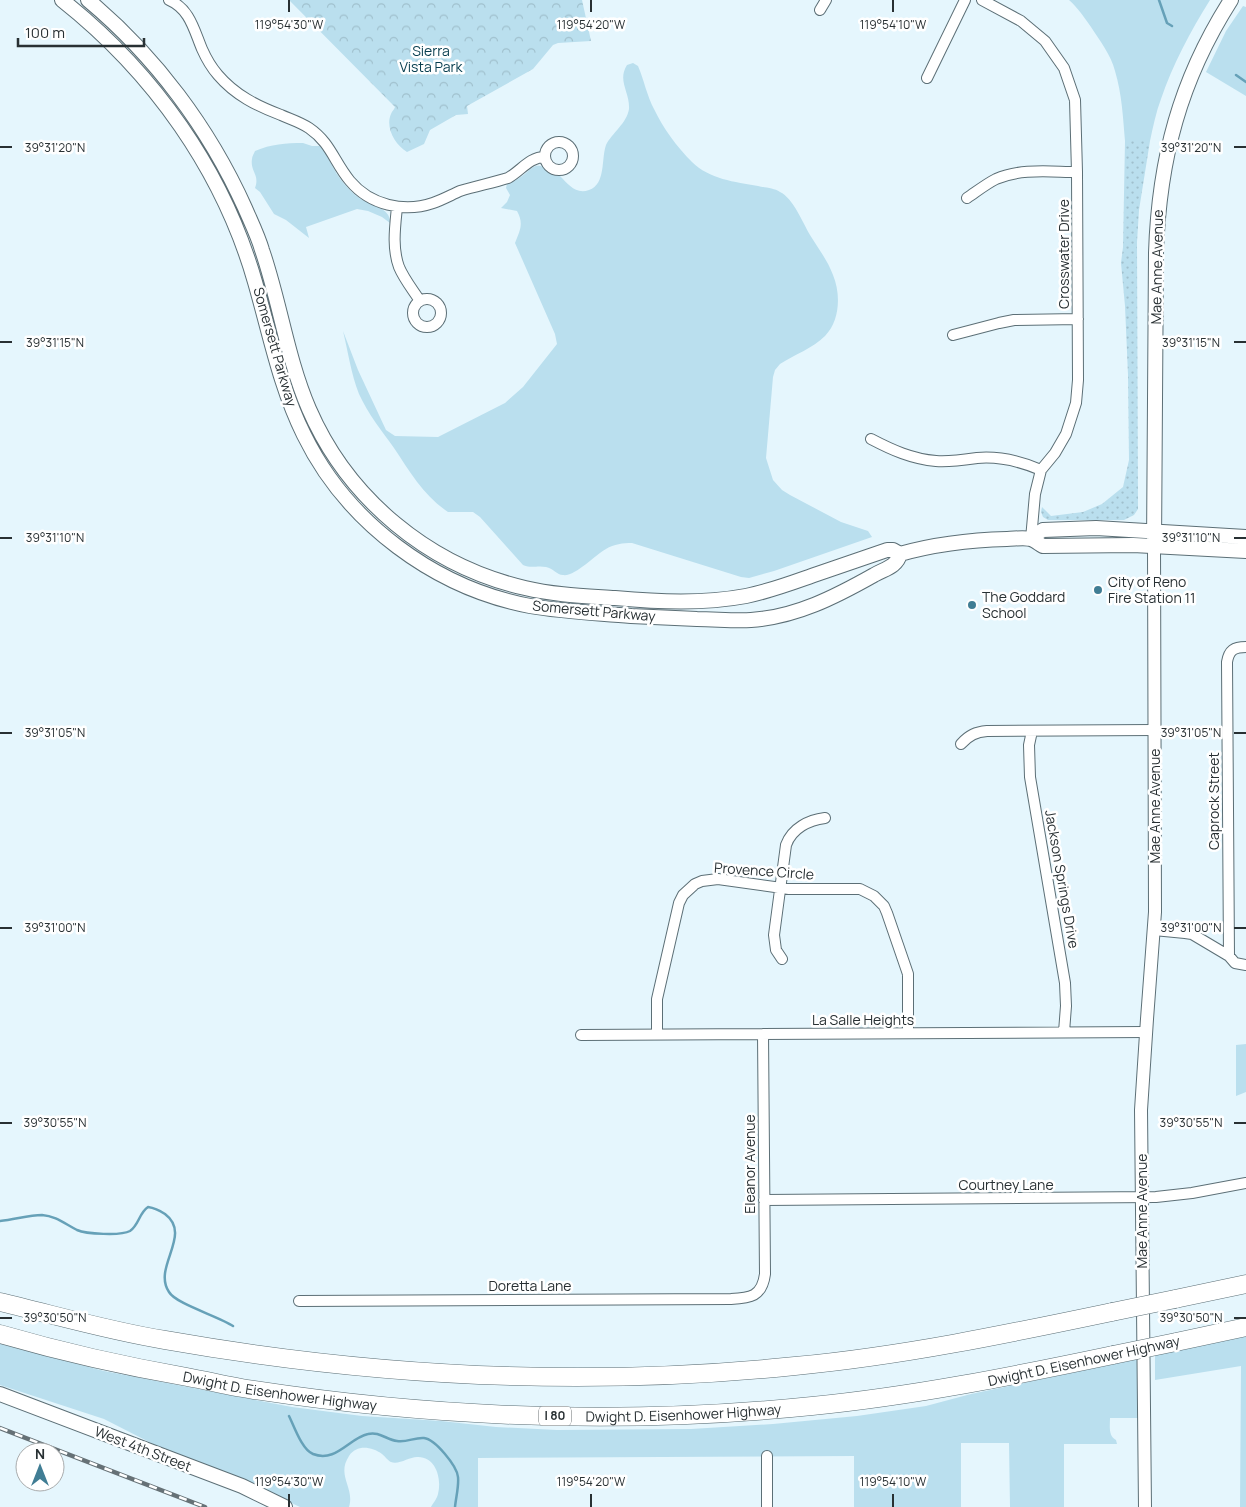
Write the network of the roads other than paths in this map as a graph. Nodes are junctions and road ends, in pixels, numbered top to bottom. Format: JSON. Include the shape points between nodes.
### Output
{"nodes":[{"id":1,"x":62,"y":0,"type":"edge"},
{"id":2,"x":88,"y":0,"type":"edge"},
{"id":3,"x":170,"y":0,"type":"edge"},
{"id":4,"x":826,"y":0,"type":"edge"},
{"id":5,"x":965,"y":0,"type":"edge"},
{"id":6,"x":982,"y":0,"type":"edge"},
{"id":7,"x":1231,"y":0,"type":"edge"},
{"id":8,"x":820,"y":10,"type":"dead end"},
{"id":9,"x":926,"y":78,"type":"dead end"},
{"id":10,"x":545,"y":158,"type":"dead end"},
{"id":11,"x":1077,"y":172,"type":"junction"},
{"id":12,"x":967,"y":198,"type":"dead end"},
{"id":13,"x":397,"y":207,"type":"junction"},
{"id":14,"x":420,"y":301,"type":"dead end"},
{"id":15,"x":1078,"y":319,"type":"junction"},
{"id":16,"x":953,"y":335,"type":"dead end"},
{"id":17,"x":871,"y":439,"type":"dead end"},
{"id":18,"x":1041,"y":470,"type":"junction"},
{"id":19,"x":1154,"y":531,"type":"junction"},
{"id":20,"x":1246,"y":537,"type":"edge"},
{"id":21,"x":1030,"y":539,"type":"junction"},
{"id":22,"x":1154,"y":546,"type":"junction"},
{"id":23,"x":1246,"y":551,"type":"edge"},
{"id":24,"x":900,"y":554,"type":"junction"},
{"id":25,"x":1246,"y":647,"type":"edge"},
{"id":26,"x":1155,"y":730,"type":"junction"},
{"id":27,"x":1032,"y":731,"type":"junction"},
{"id":28,"x":961,"y":744,"type":"dead end"},
{"id":29,"x":825,"y":818,"type":"dead end"},
{"id":30,"x":780,"y":888,"type":"junction"},
{"id":31,"x":1154,"y":930,"type":"junction"},
{"id":32,"x":1229,"y":956,"type":"junction"},
{"id":33,"x":782,"y":960,"type":"dead end"},
{"id":34,"x":1246,"y":965,"type":"edge"},
{"id":35,"x":1064,"y":1032,"type":"junction"},
{"id":36,"x":1146,"y":1032,"type":"junction"},
{"id":37,"x":908,"y":1033,"type":"junction"},
{"id":38,"x":763,"y":1034,"type":"junction"},
{"id":39,"x":581,"y":1035,"type":"dead end"},
{"id":40,"x":656,"y":1035,"type":"junction"},
{"id":41,"x":1246,"y":1183,"type":"edge"},
{"id":42,"x":1142,"y":1197,"type":"junction"},
{"id":43,"x":764,"y":1200,"type":"junction"},
{"id":44,"x":1246,"y":1284,"type":"edge"},
{"id":45,"x":759,"y":1292,"type":"joint"},
{"id":46,"x":0,"y":1302,"type":"edge"},
{"id":47,"x":299,"y":1302,"type":"dead end"},
{"id":48,"x":1246,"y":1327,"type":"edge"},
{"id":49,"x":0,"y":1334,"type":"edge"},
{"id":50,"x":0,"y":1394,"type":"edge"},
{"id":51,"x":767,"y":1456,"type":"dead end"},
{"id":52,"x":285,"y":1507,"type":"edge"},
{"id":53,"x":767,"y":1507,"type":"edge"},
{"id":54,"x":1145,"y":1507,"type":"edge"}],
"edges":[{"from":1,"to":24,"type":"main road","name":"Somersett Parkway","via":[[132,64],[192,142],[214,180],[241,239],[284,388],[304,436],[329,476],[355,508],[416,560],[465,586],[528,606],[653,617],[750,620],[820,603],[894,566]]},
{"from":2,"to":24,"type":"main road","name":"Somersett Parkway","via":[[150,60],[205,134],[234,184],[262,248],[297,376],[315,422],[353,481],[385,516],[418,541],[460,566],[526,589],[675,602],[746,596],[887,550]]},
{"from":3,"to":13,"type":"street","via":[[185,11],[206,58],[230,88],[256,105],[306,126],[328,145],[344,174],[358,190],[378,202]]},
{"from":4,"to":8,"type":"street"},
{"from":5,"to":9,"type":"street"},
{"from":6,"to":11,"type":"street","name":"Crosswater Drive","via":[[1032,29],[1064,68],[1075,100]]},
{"from":7,"to":19,"type":"main road","name":"Mae Anne Avenue","via":[[1206,42],[1183,97],[1160,190],[1156,253]]},
{"from":10,"to":13,"type":"street","via":[[534,158],[508,178],[460,191],[434,203],[415,208]]},
{"from":11,"to":12,"type":"street","via":[[1009,175],[996,179]]},
{"from":11,"to":15,"type":"street","name":"Crosswater Drive"},
{"from":13,"to":14,"type":"street","via":[[396,255],[403,274]]},
{"from":15,"to":16,"type":"street","via":[[1014,320]]},
{"from":15,"to":18,"type":"street","name":"Crosswater Drive","via":[[1076,403],[1066,434]]},
{"from":17,"to":18,"type":"street","via":[[920,459],[994,458],[1025,463]]},
{"from":18,"to":21,"type":"street","name":"Crosswater Drive"},
{"from":19,"to":20,"type":"main road","name":"Somersett Parkway"},
{"from":19,"to":21,"type":"main road","name":"Somersett Parkway","via":[[1049,529]]},
{"from":19,"to":22,"type":"main road","name":"Mae Anne Avenue"},
{"from":21,"to":22,"type":"main road","name":"Somersett Parkway","via":[[1044,546]]},
{"from":21,"to":24,"type":"main road","name":"Somersett Parkway","via":[[957,542]]},
{"from":22,"to":23,"type":"main road","name":"Somersett Parkway"},
{"from":22,"to":26,"type":"street","name":"Mae Anne Avenue"},
{"from":25,"to":32,"type":"street","name":"Caprock Street","via":[[1233,649],[1227,662]]},
{"from":26,"to":27,"type":"street"},
{"from":26,"to":31,"type":"street","name":"Mae Anne Avenue"},
{"from":27,"to":28,"type":"street","via":[[979,732]]},
{"from":27,"to":35,"type":"street","name":"Jackson Springs Drive","via":[[1030,778],[1065,983]]},
{"from":29,"to":30,"type":"street","via":[[802,826],[791,836],[786,846]]},
{"from":30,"to":33,"type":"street","via":[[774,943]]},
{"from":30,"to":37,"type":"street","name":"Provence Circle","via":[[860,889],[879,900],[887,913],[908,974]]},
{"from":30,"to":40,"type":"street","name":"Provence Circle","via":[[718,879],[695,884],[682,896],[657,998]]},
{"from":31,"to":32,"type":"street","via":[[1192,934]]},
{"from":31,"to":36,"type":"street","name":"Mae Anne Avenue"},
{"from":32,"to":34,"type":"street","via":[[1235,963]]},
{"from":35,"to":36,"type":"street","name":"La Salle Heights"},
{"from":35,"to":37,"type":"street","name":"La Salle Heights"},
{"from":36,"to":42,"type":"street","name":"Mae Anne Avenue","via":[[1141,1110]]},
{"from":37,"to":38,"type":"street","name":"La Salle Heights"},
{"from":38,"to":40,"type":"street","name":"La Salle Heights"},
{"from":38,"to":43,"type":"street","name":"Eleanor Avenue"},
{"from":39,"to":40,"type":"street","name":"La Salle Heights"},
{"from":41,"to":42,"type":"street","name":"Courtney Lane","via":[[1192,1193]]},
{"from":42,"to":43,"type":"street","name":"Courtney Lane"},
{"from":42,"to":54,"type":"street","name":"Mae Anne Avenue"},
{"from":43,"to":45,"type":"street","name":"Eleanor Avenue","via":[[765,1274]]},
{"from":44,"to":46,"type":"highway","bridge":true,"via":[[964,1343],[829,1363],[653,1376],[536,1378],[401,1371],[280,1358],[162,1340]]},
{"from":45,"to":47,"type":"street","name":"Doretta Lane","via":[[731,1298]]},
{"from":48,"to":49,"type":"highway","name":"Dwight D. Eisenhower Highway","number":"I 80","bridge":true,"via":[[1009,1377],[863,1400],[740,1412],[579,1417],[439,1410],[251,1390],[144,1370]]},
{"from":50,"to":52,"type":"main road","name":"West 4th Street","via":[[242,1486]]},
{"from":51,"to":53,"type":"street"}]}
